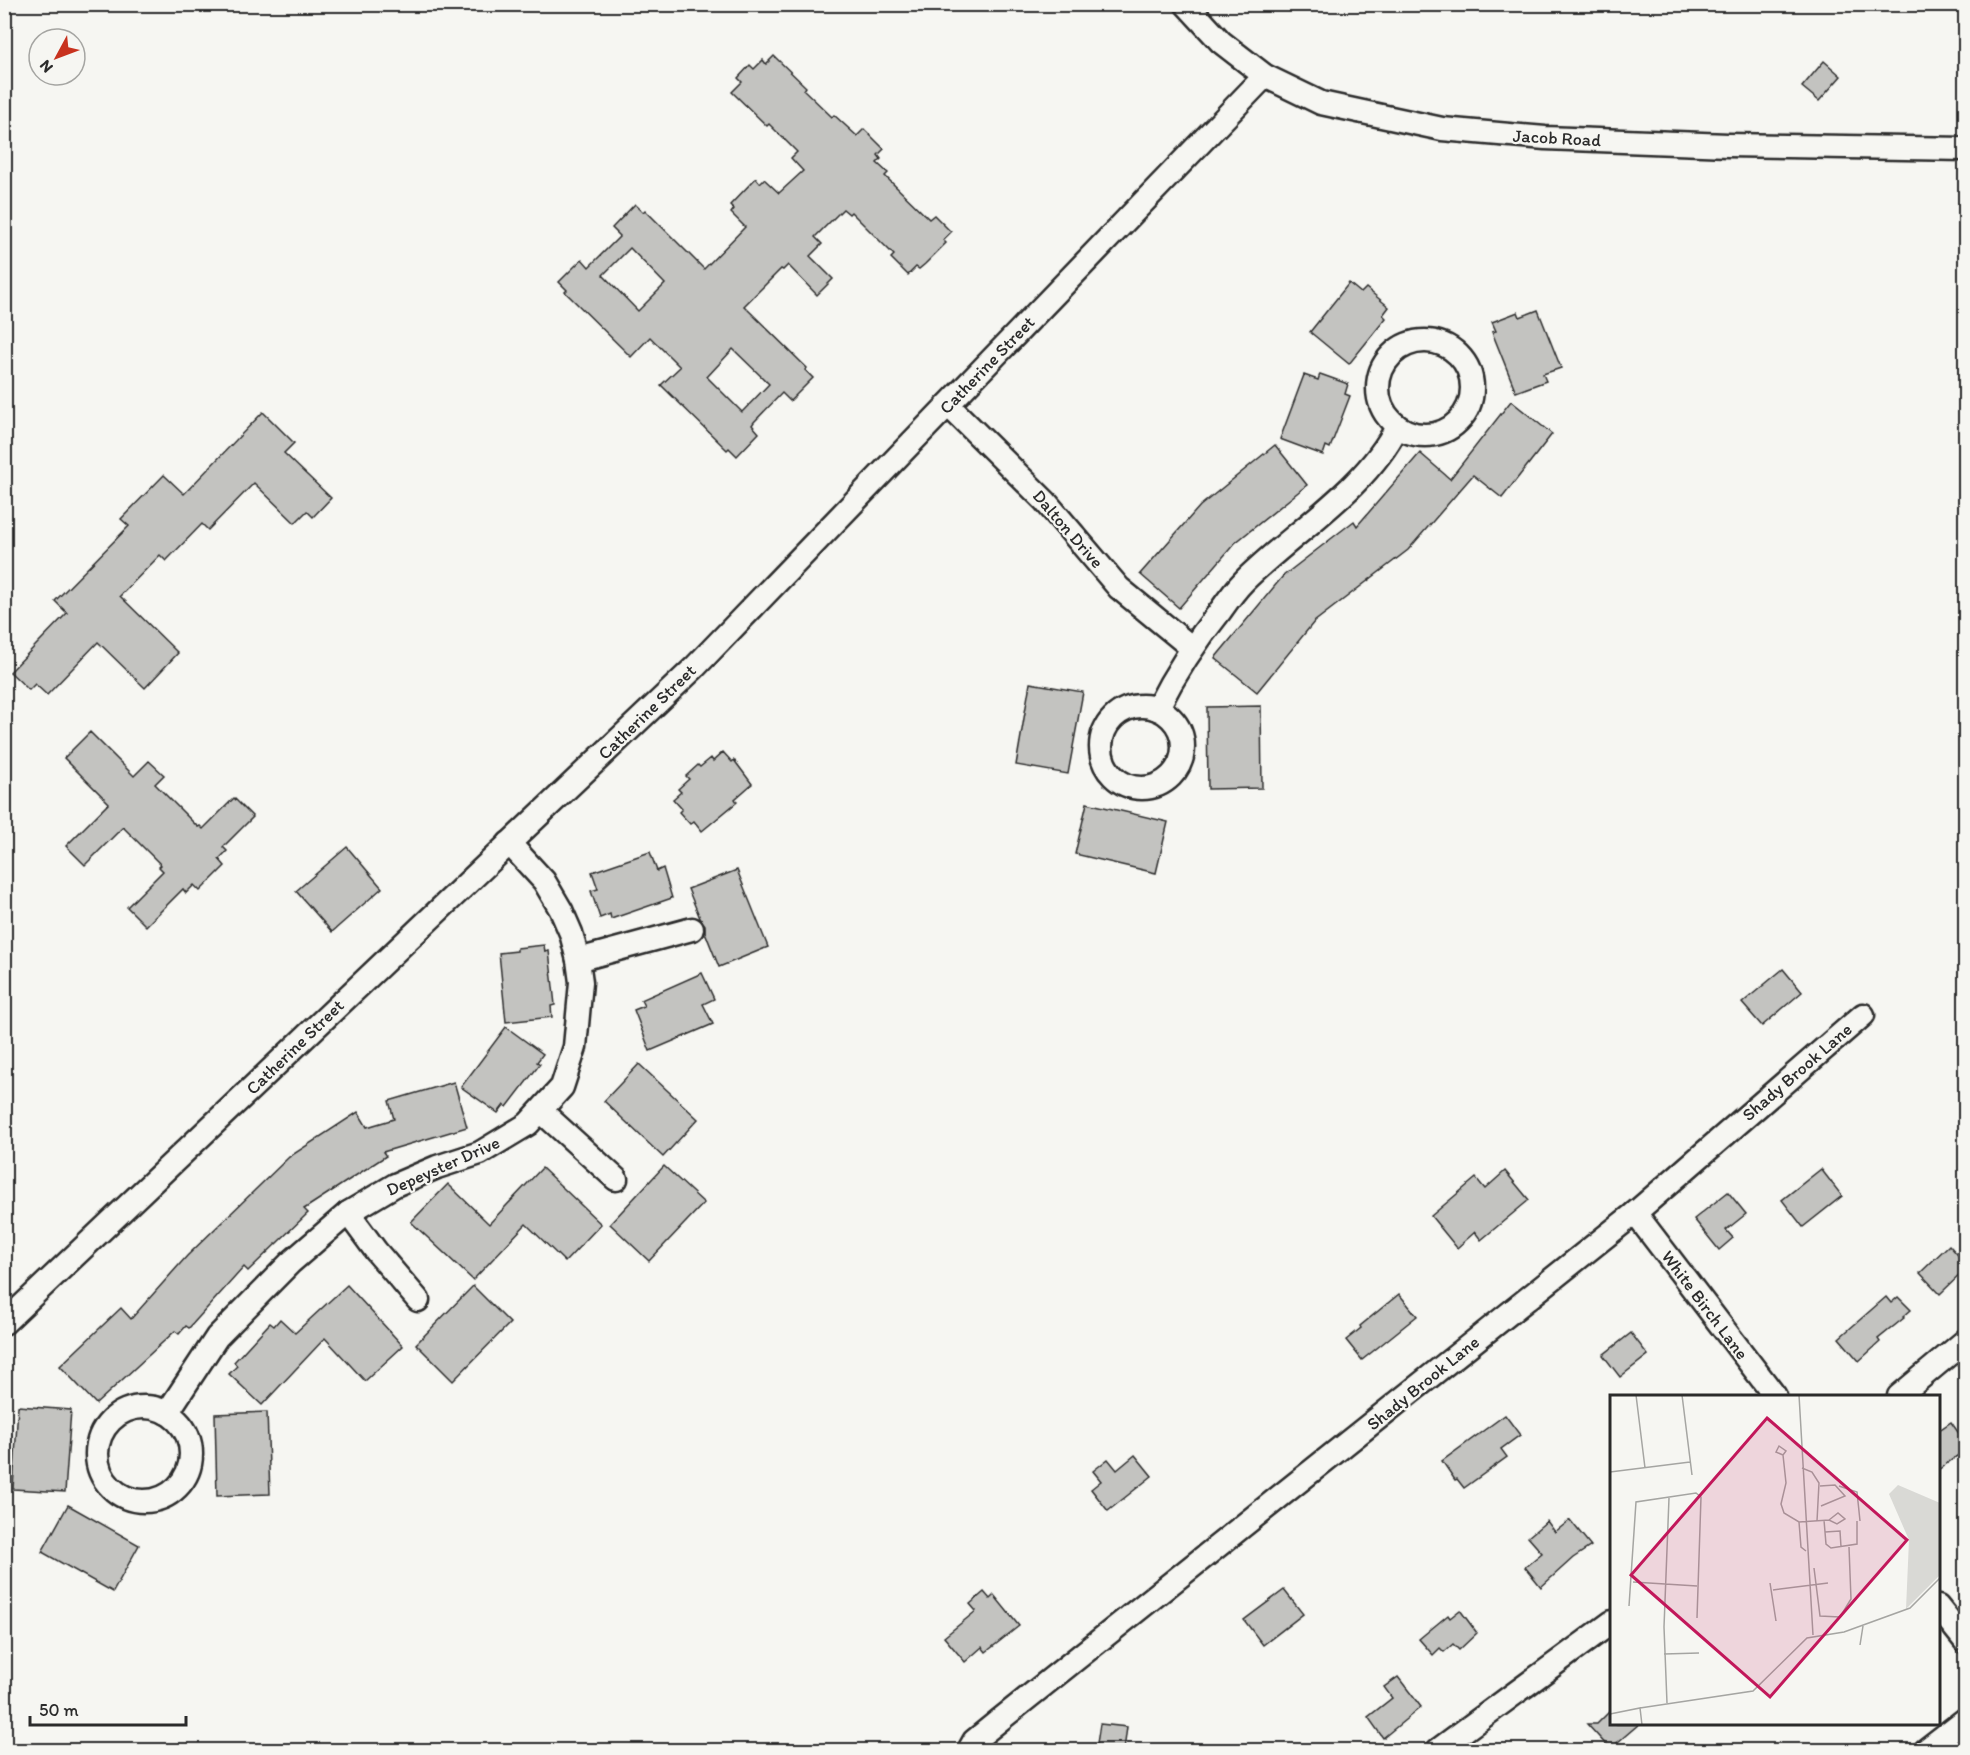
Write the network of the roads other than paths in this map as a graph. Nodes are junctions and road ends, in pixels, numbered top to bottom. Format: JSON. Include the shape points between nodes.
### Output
{"nodes":[{"id":1,"x":1186,"y":4,"type":"edge"},
{"id":2,"x":1265,"y":76,"type":"junction"},
{"id":3,"x":1965,"y":149,"type":"edge"},
{"id":4,"x":948,"y":405,"type":"junction"},
{"id":5,"x":1396,"y":426,"type":"junction"},
{"id":6,"x":1192,"y":648,"type":"junction"},
{"id":7,"x":1156,"y":709,"type":"dead end"},
{"id":8,"x":509,"y":843,"type":"junction"},
{"id":9,"x":692,"y":929,"type":"dead end"},
{"id":10,"x":578,"y":960,"type":"junction"},
{"id":11,"x":1863,"y":1015,"type":"dead end"},
{"id":12,"x":541,"y":1111,"type":"junction"},
{"id":13,"x":616,"y":1179,"type":"dead end"},
{"id":14,"x":348,"y":1213,"type":"junction"},
{"id":15,"x":1635,"y":1213,"type":"junction"},
{"id":16,"x":418,"y":1300,"type":"dead end"},
{"id":17,"x":4,"y":1323,"type":"edge"},
{"id":18,"x":1965,"y":1340,"type":"edge"},
{"id":19,"x":1774,"y":1395,"type":"edge"},
{"id":20,"x":1900,"y":1395,"type":"edge"},
{"id":21,"x":167,"y":1413,"type":"junction"},
{"id":22,"x":1940,"y":1610,"type":"edge"},
{"id":23,"x":1610,"y":1623,"type":"edge"},
{"id":24,"x":1965,"y":1642,"type":"edge"},
{"id":25,"x":1965,"y":1719,"type":"edge"},
{"id":26,"x":972,"y":1746,"type":"edge"},
{"id":27,"x":1438,"y":1750,"type":"edge"},
{"id":28,"x":1926,"y":1750,"type":"edge"}],
"edges":[{"from":1,"to":2,"type":"street","name":"Jacob Road","via":[[1221,42]]},
{"from":2,"to":3,"type":"street","name":"Jacob Road","via":[[1321,103],[1442,129],[1557,139]]},
{"from":2,"to":4,"type":"street","name":"Catherine Street"},
{"from":4,"to":6,"type":"street","name":"Dalton Drive","via":[[1045,501],[1119,588]]},
{"from":4,"to":8,"type":"street","name":"Catherine Street","via":[[695,667]]},
{"from":5,"to":5,"type":"street","via":[[1413,435],[1432,436],[1450,430],[1464,417],[1472,400],[1473,382],[1467,364],[1454,350],[1438,342],[1419,341],[1401,347],[1387,360],[1379,376],[1378,395],[1384,413]]},
{"from":5,"to":6,"type":"street","via":[[1372,464],[1243,582]]},
{"from":6,"to":7,"type":"street"},
{"from":8,"to":10,"type":"street","name":"Depeyster Drive","via":[[544,881],[571,933]]},
{"from":8,"to":17,"type":"street","name":"Catherine Street"},
{"from":9,"to":10,"type":"street"},
{"from":10,"to":12,"type":"street","name":"Depeyster Drive","via":[[581,982],[575,1047],[562,1087]]},
{"from":11,"to":15,"type":"street","name":"Shady Brook Lane"},
{"from":12,"to":13,"type":"street"},
{"from":12,"to":14,"type":"street","name":"Depeyster Drive","via":[[528,1124],[480,1153],[395,1185]]},
{"from":14,"to":16,"type":"street"},
{"from":14,"to":21,"type":"street","name":"Depeyster Drive","via":[[290,1263],[216,1337]]},
{"from":15,"to":19,"type":"street","name":"White Birch Lane"},
{"from":15,"to":26,"type":"street","name":"Shady Brook Lane"},
{"from":18,"to":20,"type":"street"},
{"from":21,"to":21,"type":"street","via":[[150,1407],[132,1408],[115,1416],[103,1430],[97,1448],[98,1466],[120,1495],[156,1499],[173,1491],[185,1477],[191,1460],[189,1442],[181,1425]]},
{"from":22,"to":24,"type":"street"},
{"from":23,"to":27,"type":"street"},
{"from":25,"to":28,"type":"street"}]}
